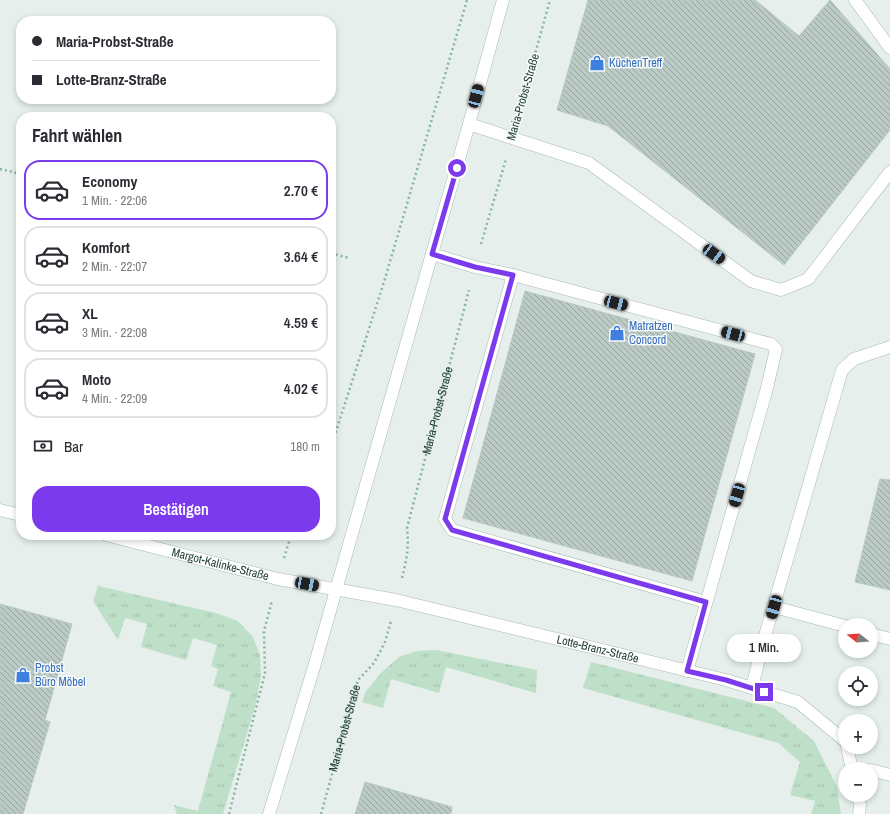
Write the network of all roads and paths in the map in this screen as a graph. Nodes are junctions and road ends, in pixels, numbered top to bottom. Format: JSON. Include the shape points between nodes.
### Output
{"nodes":[{"id":1,"x":467,"y":0,"type":"edge"},
{"id":2,"x":503,"y":0,"type":"edge"},
{"id":3,"x":550,"y":0,"type":"edge"},
{"id":4,"x":855,"y":0,"type":"edge"},
{"id":5,"x":890,"y":48,"type":"edge"},
{"id":6,"x":469,"y":124,"type":"junction"},
{"id":7,"x":512,"y":137,"type":"junction"},
{"id":8,"x":0,"y":169,"type":"edge"},
{"id":9,"x":890,"y":172,"type":"edge"},
{"id":10,"x":16,"y":173,"type":"edge"},
{"id":11,"x":336,"y":254,"type":"edge"},
{"id":12,"x":432,"y":254,"type":"junction"},
{"id":13,"x":349,"y":258,"type":"dead end"},
{"id":14,"x":475,"y":267,"type":"junction"},
{"id":15,"x":513,"y":275,"type":"junction"},
{"id":16,"x":890,"y":347,"type":"edge"},
{"id":17,"x":336,"y":431,"type":"edge"},
{"id":18,"x":0,"y":510,"type":"edge"},
{"id":19,"x":16,"y":514,"type":"edge"},
{"id":20,"x":126,"y":540,"type":"edge"},
{"id":21,"x":289,"y":540,"type":"edge"},
{"id":22,"x":278,"y":579,"type":"junction"},
{"id":23,"x":335,"y":590,"type":"junction"},
{"id":24,"x":396,"y":600,"type":"junction"},
{"id":25,"x":706,"y":602,"type":"junction"},
{"id":26,"x":774,"y":607,"type":"junction"},
{"id":27,"x":838,"y":624,"type":"edge"},
{"id":28,"x":878,"y":636,"type":"edge"},
{"id":29,"x":890,"y":639,"type":"edge"},
{"id":30,"x":687,"y":671,"type":"junction"},
{"id":31,"x":752,"y":688,"type":"junction"},
{"id":32,"x":838,"y":735,"type":"edge"},
{"id":33,"x":878,"y":771,"type":"edge"},
{"id":34,"x":890,"y":775,"type":"edge"},
{"id":35,"x":859,"y":802,"type":"edge"},
{"id":36,"x":229,"y":814,"type":"edge"},
{"id":37,"x":270,"y":814,"type":"edge"},
{"id":38,"x":320,"y":814,"type":"edge"},
{"id":39,"x":859,"y":814,"type":"edge"}],
"edges":[{"from":1,"to":17,"type":"path","via":[[384,282]]},
{"from":2,"to":6,"type":"street"},
{"from":3,"to":7,"type":"path","name":"Maria-Probst-Straße"},
{"from":4,"to":5,"type":"street"},
{"from":6,"to":7,"type":"street"},
{"from":6,"to":12,"type":"street"},
{"from":7,"to":9,"type":"street","via":[[589,163],[751,281],[781,290],[808,279]]},
{"from":7,"to":14,"type":"path","name":"Maria-Probst-Straße"},
{"from":8,"to":10,"type":"path"},
{"from":11,"to":13,"type":"path"},
{"from":12,"to":14,"type":"street"},
{"from":12,"to":23,"type":"street"},
{"from":14,"to":15,"type":"street"},
{"from":14,"to":24,"type":"path","name":"Maria-Probst-Straße","via":[[407,528],[408,556]]},
{"from":15,"to":25,"type":"street","via":[[445,519],[452,530]]},
{"from":15,"to":25,"type":"street","via":[[772,344],[776,349]]},
{"from":16,"to":26,"type":"street","via":[[854,359],[842,370]]},
{"from":18,"to":19,"type":"street"},
{"from":20,"to":22,"type":"street","name":"Margot-Kalinke-Straße"},
{"from":21,"to":22,"type":"path"},
{"from":22,"to":23,"type":"street","name":"Margot-Kalinke-Straße"},
{"from":22,"to":36,"type":"path","via":[[264,632],[265,672]]},
{"from":23,"to":24,"type":"street","name":"Lotte-Branz-Straße"},
{"from":23,"to":37,"type":"street"},
{"from":24,"to":30,"type":"street","name":"Lotte-Branz-Straße"},
{"from":24,"to":38,"type":"path","name":"Maria-Probst-Straße","via":[[386,642],[374,663],[358,680]]},
{"from":25,"to":30,"type":"street"},
{"from":26,"to":27,"type":"street"},
{"from":26,"to":31,"type":"street"},
{"from":28,"to":29,"type":"street"},
{"from":30,"to":31,"type":"street","name":"Lotte-Branz-Straße"},
{"from":31,"to":32,"type":"street","name":"Lotte-Branz-Straße","via":[[798,702]]},
{"from":33,"to":34,"type":"street"},
{"from":35,"to":39,"type":"street"}]}
